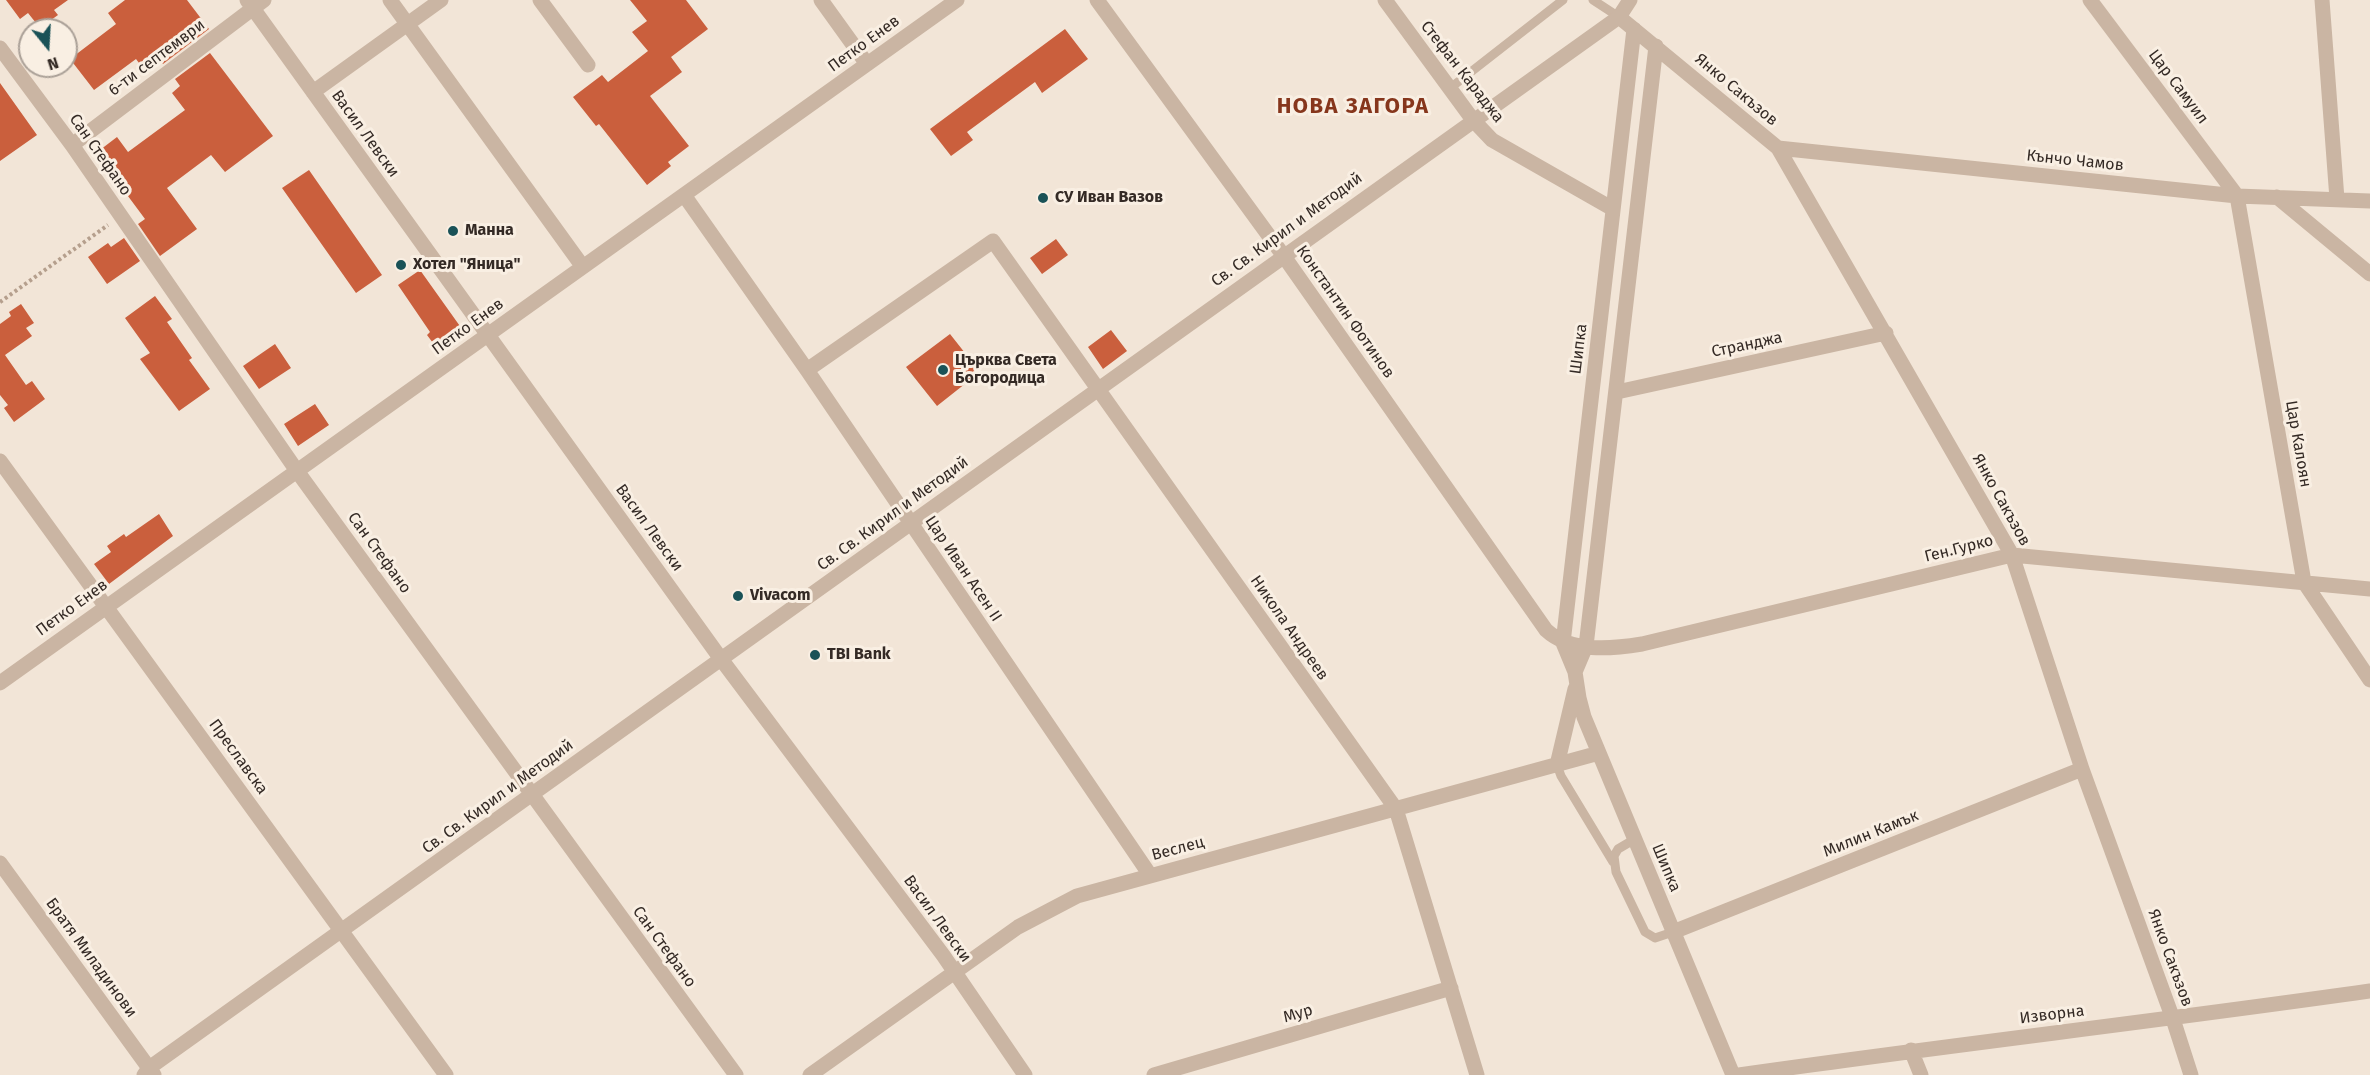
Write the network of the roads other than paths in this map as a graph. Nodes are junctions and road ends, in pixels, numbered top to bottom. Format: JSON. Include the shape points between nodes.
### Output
{"nodes":[{"id":1,"x":390,"y":0,"type":"edge"},
{"id":2,"x":441,"y":0,"type":"edge"},
{"id":3,"x":540,"y":0,"type":"edge"},
{"id":4,"x":820,"y":0,"type":"edge"},
{"id":5,"x":957,"y":0,"type":"edge"},
{"id":6,"x":1097,"y":0,"type":"edge"},
{"id":7,"x":1385,"y":0,"type":"edge"},
{"id":8,"x":1563,"y":0,"type":"edge"},
{"id":9,"x":1593,"y":0,"type":"edge"},
{"id":10,"x":1630,"y":0,"type":"edge"},
{"id":11,"x":2090,"y":0,"type":"edge"},
{"id":12,"x":2322,"y":0,"type":"edge"},
{"id":13,"x":255,"y":3,"type":"edge"},
{"id":14,"x":1619,"y":17,"type":"junction"},
{"id":15,"x":407,"y":24,"type":"junction"},
{"id":16,"x":1634,"y":29,"type":"junction"},
{"id":17,"x":1656,"y":46,"type":"junction"},
{"id":18,"x":0,"y":48,"type":"edge"},
{"id":19,"x":867,"y":64,"type":"junction"},
{"id":20,"x":588,"y":65,"type":"dead end"},
{"id":21,"x":1449,"y":88,"type":"junction"},
{"id":22,"x":313,"y":92,"type":"junction"},
{"id":23,"x":1473,"y":120,"type":"junction"},
{"id":24,"x":72,"y":146,"type":"junction"},
{"id":25,"x":1778,"y":148,"type":"junction"},
{"id":26,"x":684,"y":195,"type":"junction"},
{"id":27,"x":2237,"y":196,"type":"junction"},
{"id":28,"x":2277,"y":197,"type":"junction"},
{"id":29,"x":2337,"y":199,"type":"junction"},
{"id":30,"x":2370,"y":201,"type":"edge"},
{"id":31,"x":1613,"y":209,"type":"junction"},
{"id":32,"x":1283,"y":255,"type":"junction"},
{"id":33,"x":583,"y":267,"type":"junction"},
{"id":34,"x":2370,"y":274,"type":"edge"},
{"id":35,"x":1886,"y":333,"type":"junction"},
{"id":36,"x":488,"y":335,"type":"junction"},
{"id":37,"x":807,"y":370,"type":"junction"},
{"id":38,"x":1097,"y":389,"type":"junction"},
{"id":39,"x":1617,"y":392,"type":"junction"},
{"id":40,"x":0,"y":461,"type":"edge"},
{"id":41,"x":297,"y":471,"type":"junction"},
{"id":42,"x":910,"y":523,"type":"junction"},
{"id":43,"x":2012,"y":555,"type":"junction"},
{"id":44,"x":2304,"y":582,"type":"junction"},
{"id":45,"x":2370,"y":589,"type":"edge"},
{"id":46,"x":106,"y":606,"type":"junction"},
{"id":47,"x":1563,"y":643,"type":"junction"},
{"id":48,"x":1586,"y":646,"type":"junction"},
{"id":49,"x":721,"y":659,"type":"junction"},
{"id":50,"x":1575,"y":678,"type":"junction"},
{"id":51,"x":2370,"y":680,"type":"edge"},
{"id":52,"x":0,"y":683,"type":"edge"},
{"id":53,"x":1599,"y":753,"type":"junction"},
{"id":54,"x":1557,"y":765,"type":"junction"},
{"id":55,"x":2082,"y":769,"type":"junction"},
{"id":56,"x":531,"y":795,"type":"junction"},
{"id":57,"x":1396,"y":809,"type":"junction"},
{"id":58,"x":1635,"y":839,"type":"junction"},
{"id":59,"x":1613,"y":862,"type":"junction"},
{"id":60,"x":0,"y":863,"type":"edge"},
{"id":61,"x":1150,"y":875,"type":"junction"},
{"id":62,"x":342,"y":930,"type":"junction"},
{"id":63,"x":1674,"y":932,"type":"junction"},
{"id":64,"x":954,"y":972,"type":"junction"},
{"id":65,"x":1451,"y":988,"type":"junction"},
{"id":66,"x":2370,"y":991,"type":"edge"},
{"id":67,"x":2173,"y":1019,"type":"junction"},
{"id":68,"x":1911,"y":1050,"type":"junction"},
{"id":69,"x":149,"y":1073,"type":"edge"},
{"id":70,"x":446,"y":1075,"type":"edge"},
{"id":71,"x":736,"y":1075,"type":"edge"},
{"id":72,"x":810,"y":1075,"type":"edge"},
{"id":73,"x":1025,"y":1075,"type":"edge"},
{"id":74,"x":1154,"y":1075,"type":"edge"},
{"id":75,"x":1477,"y":1075,"type":"edge"},
{"id":76,"x":1733,"y":1075,"type":"edge"},
{"id":77,"x":1739,"y":1075,"type":"edge"},
{"id":78,"x":1920,"y":1075,"type":"edge"},
{"id":79,"x":2191,"y":1075,"type":"edge"}],
"edges":[{"from":1,"to":15,"type":"street"},
{"from":2,"to":15,"type":"street"},
{"from":3,"to":20,"type":"street"},
{"from":4,"to":19,"type":"street"},
{"from":5,"to":19,"type":"street","name":"Петко Енев"},
{"from":6,"to":32,"type":"street","name":"Константин Фотинов"},
{"from":7,"to":21,"type":"street","name":"Стефан Караджа"},
{"from":8,"to":21,"type":"lane"},
{"from":9,"to":14,"type":"lane"},
{"from":10,"to":14,"type":"street","name":"Св. Св. Кирил и Методий"},
{"from":11,"to":27,"type":"street","name":"Цар Самуил"},
{"from":12,"to":29,"type":"street"},
{"from":13,"to":22,"type":"street","name":"Васил Левски"},
{"from":13,"to":24,"type":"street","name":"6-ти септември"},
{"from":14,"to":16,"type":"street","name":"Янко Сакъзов"},
{"from":14,"to":23,"type":"street","name":"Св. Св. Кирил и Методий"},
{"from":15,"to":22,"type":"street"},
{"from":15,"to":33,"type":"street"},
{"from":16,"to":17,"type":"street","name":"Янко Сакъзов"},
{"from":16,"to":31,"type":"street","name":"Шипка"},
{"from":17,"to":25,"type":"street","name":"Янко Сакъзов"},
{"from":17,"to":39,"type":"street"},
{"from":18,"to":24,"type":"street","name":"Сан Стефано"},
{"from":19,"to":26,"type":"street","name":"Петко Енев"},
{"from":21,"to":23,"type":"street","name":"Стефан Караджа"},
{"from":22,"to":36,"type":"street","name":"Васил Левски"},
{"from":23,"to":31,"type":"street","name":"Стефан Караджа","via":[[1492,140]]},
{"from":23,"to":32,"type":"street","name":"Св. Св. Кирил и Методий"},
{"from":24,"to":41,"type":"street","name":"Сан Стефано"},
{"from":25,"to":27,"type":"street","name":"Кънчо Чамов"},
{"from":25,"to":35,"type":"street","name":"Янко Сакъзов"},
{"from":26,"to":33,"type":"street","name":"Петко Енев"},
{"from":26,"to":37,"type":"street","name":"Цар Иван Асен II"},
{"from":27,"to":28,"type":"street","name":"Кънчо Чамов"},
{"from":27,"to":44,"type":"street","name":"Цар Калоян"},
{"from":28,"to":29,"type":"street","name":"Кънчо Чамов"},
{"from":28,"to":34,"type":"street"},
{"from":29,"to":30,"type":"street","name":"Кънчо Чамов"},
{"from":31,"to":47,"type":"street","name":"Шипка"},
{"from":32,"to":38,"type":"street","name":"Св. Св. Кирил и Методий"},
{"from":32,"to":47,"type":"street","name":"Константин Фотинов","via":[[1546,630]]},
{"from":33,"to":36,"type":"street","name":"Петко Енев"},
{"from":35,"to":39,"type":"street","name":"Странджа"},
{"from":35,"to":43,"type":"street","name":"Янко Сакъзов"},
{"from":36,"to":41,"type":"street","name":"Петко Енев"},
{"from":36,"to":49,"type":"street","name":"Васил Левски"},
{"from":37,"to":38,"type":"street","name":"Никола Андреев","via":[[993,241]]},
{"from":37,"to":42,"type":"street","name":"Цар Иван Асен II"},
{"from":38,"to":42,"type":"street","name":"Св. Св. Кирил и Методий"},
{"from":38,"to":57,"type":"street","name":"Никола Андреев"},
{"from":39,"to":48,"type":"street"},
{"from":40,"to":46,"type":"street","name":"Преславска"},
{"from":41,"to":46,"type":"street","name":"Петко Енев"},
{"from":41,"to":56,"type":"street","name":"Сан Стефано"},
{"from":42,"to":49,"type":"street","name":"Св. Св. Кирил и Методий"},
{"from":42,"to":61,"type":"street","name":"Цар Иван Асен II"},
{"from":43,"to":44,"type":"street","name":"Ген.Гурко"},
{"from":43,"to":48,"type":"street","name":"Ген.Гурко","via":[[1642,644]]},
{"from":43,"to":55,"type":"street","name":"Янко Сакъзов"},
{"from":44,"to":45,"type":"street","name":"Ген.Гурко"},
{"from":44,"to":51,"type":"street","name":"Цар Калоян"},
{"from":46,"to":52,"type":"street","name":"Петко Енев"},
{"from":46,"to":62,"type":"street","name":"Преславска"},
{"from":47,"to":48,"type":"street","name":"Ген.Гурко"},
{"from":47,"to":50,"type":"street","name":"Шипка"},
{"from":48,"to":50,"type":"street"},
{"from":49,"to":56,"type":"street","name":"Св. Св. Кирил и Методий"},
{"from":49,"to":64,"type":"street","name":"Васил Левски"},
{"from":50,"to":53,"type":"street","name":"Шипка","via":[[1581,708]]},
{"from":50,"to":54,"type":"street"},
{"from":53,"to":54,"type":"street","name":"Веслец"},
{"from":53,"to":58,"type":"street","name":"Шипка"},
{"from":54,"to":57,"type":"street","name":"Веслец"},
{"from":54,"to":59,"type":"lane"},
{"from":55,"to":63,"type":"street","name":"Милин Камък"},
{"from":55,"to":67,"type":"street","name":"Янко Сакъзов"},
{"from":56,"to":62,"type":"street","name":"Св. Св. Кирил и Методий"},
{"from":56,"to":71,"type":"street","name":"Сан Стефано"},
{"from":57,"to":61,"type":"street","name":"Веслец"},
{"from":57,"to":65,"type":"street","name":"Никола Андреев"},
{"from":58,"to":59,"type":"lane","via":[[1618,849]]},
{"from":58,"to":63,"type":"street","name":"Шипка"},
{"from":59,"to":63,"type":"lane","via":[[1645,932],[1655,938]]},
{"from":60,"to":69,"type":"street","name":"Братя Миладинови"},
{"from":61,"to":64,"type":"street","name":"Веслец","via":[[1077,896],[1018,927]]},
{"from":62,"to":69,"type":"street","name":"Св. Св. Кирил и Методий"},
{"from":62,"to":70,"type":"street","name":"Преславска"},
{"from":63,"to":76,"type":"street","name":"Шипка"},
{"from":64,"to":72,"type":"street","name":"Веслец"},
{"from":64,"to":73,"type":"street","name":"Васил Левски"},
{"from":65,"to":74,"type":"street","name":"Мур"},
{"from":65,"to":75,"type":"street","name":"Никола Андреев"},
{"from":66,"to":67,"type":"street","name":"Изворна"},
{"from":67,"to":68,"type":"street","name":"Изворна"},
{"from":67,"to":79,"type":"street","name":"Янко Сакъзов"},
{"from":68,"to":77,"type":"street","name":"Изворна"},
{"from":68,"to":78,"type":"street"}]}
